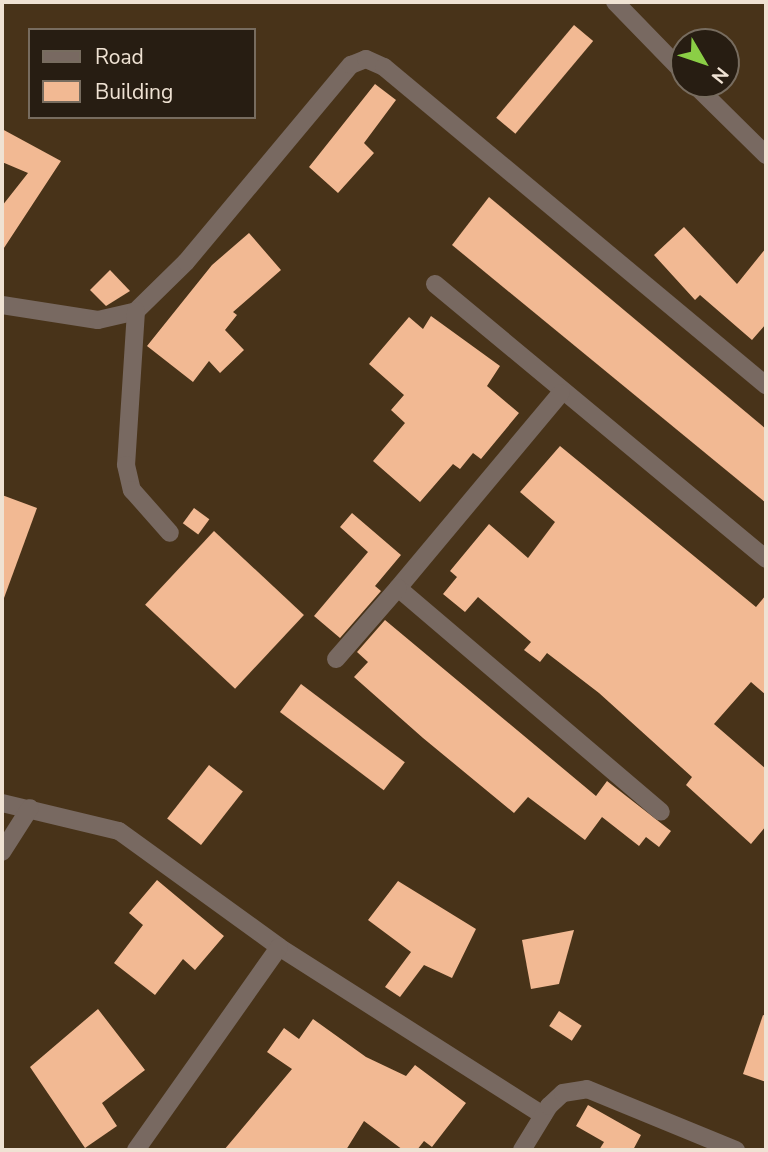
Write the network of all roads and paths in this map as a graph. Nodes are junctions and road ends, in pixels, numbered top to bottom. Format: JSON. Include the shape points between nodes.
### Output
{"nodes":[{"id":1,"x":615,"y":2,"type":"edge"},
{"id":2,"x":670,"y":59,"type":"edge"},
{"id":3,"x":708,"y":98,"type":"edge"},
{"id":4,"x":766,"y":155,"type":"edge"},
{"id":5,"x":435,"y":284,"type":"dead end"},
{"id":6,"x":2,"y":305,"type":"edge"},
{"id":7,"x":136,"y":311,"type":"junction"},
{"id":8,"x":766,"y":385,"type":"edge"},
{"id":9,"x":561,"y":393,"type":"junction"},
{"id":10,"x":170,"y":533,"type":"dead end"},
{"id":11,"x":766,"y":559,"type":"edge"},
{"id":12,"x":398,"y":588,"type":"junction"},
{"id":13,"x":336,"y":659,"type":"dead end"},
{"id":14,"x":2,"y":803,"type":"edge"},
{"id":15,"x":30,"y":808,"type":"junction"},
{"id":16,"x":661,"y":812,"type":"dead end"},
{"id":17,"x":2,"y":852,"type":"edge"},
{"id":18,"x":279,"y":947,"type":"junction"},
{"id":19,"x":543,"y":1115,"type":"junction"},
{"id":20,"x":136,"y":1150,"type":"edge"},
{"id":21,"x":522,"y":1150,"type":"edge"},
{"id":22,"x":736,"y":1150,"type":"edge"}],
"edges":[{"from":1,"to":2,"type":"street"},
{"from":3,"to":4,"type":"street"},
{"from":5,"to":9,"type":"street"},
{"from":6,"to":7,"type":"street","via":[[98,320]]},
{"from":7,"to":8,"type":"street","via":[[186,262],[351,65],[366,60],[384,67]]},
{"from":7,"to":10,"type":"street","via":[[126,465],[132,490]]},
{"from":9,"to":11,"type":"street"},
{"from":9,"to":12,"type":"street"},
{"from":12,"to":13,"type":"street"},
{"from":12,"to":16,"type":"street"},
{"from":14,"to":15,"type":"street"},
{"from":15,"to":17,"type":"street"},
{"from":15,"to":18,"type":"street","via":[[119,831]]},
{"from":18,"to":19,"type":"street"},
{"from":18,"to":20,"type":"street"},
{"from":19,"to":21,"type":"street"},
{"from":19,"to":22,"type":"street","via":[[563,1093],[587,1089]]}]}
